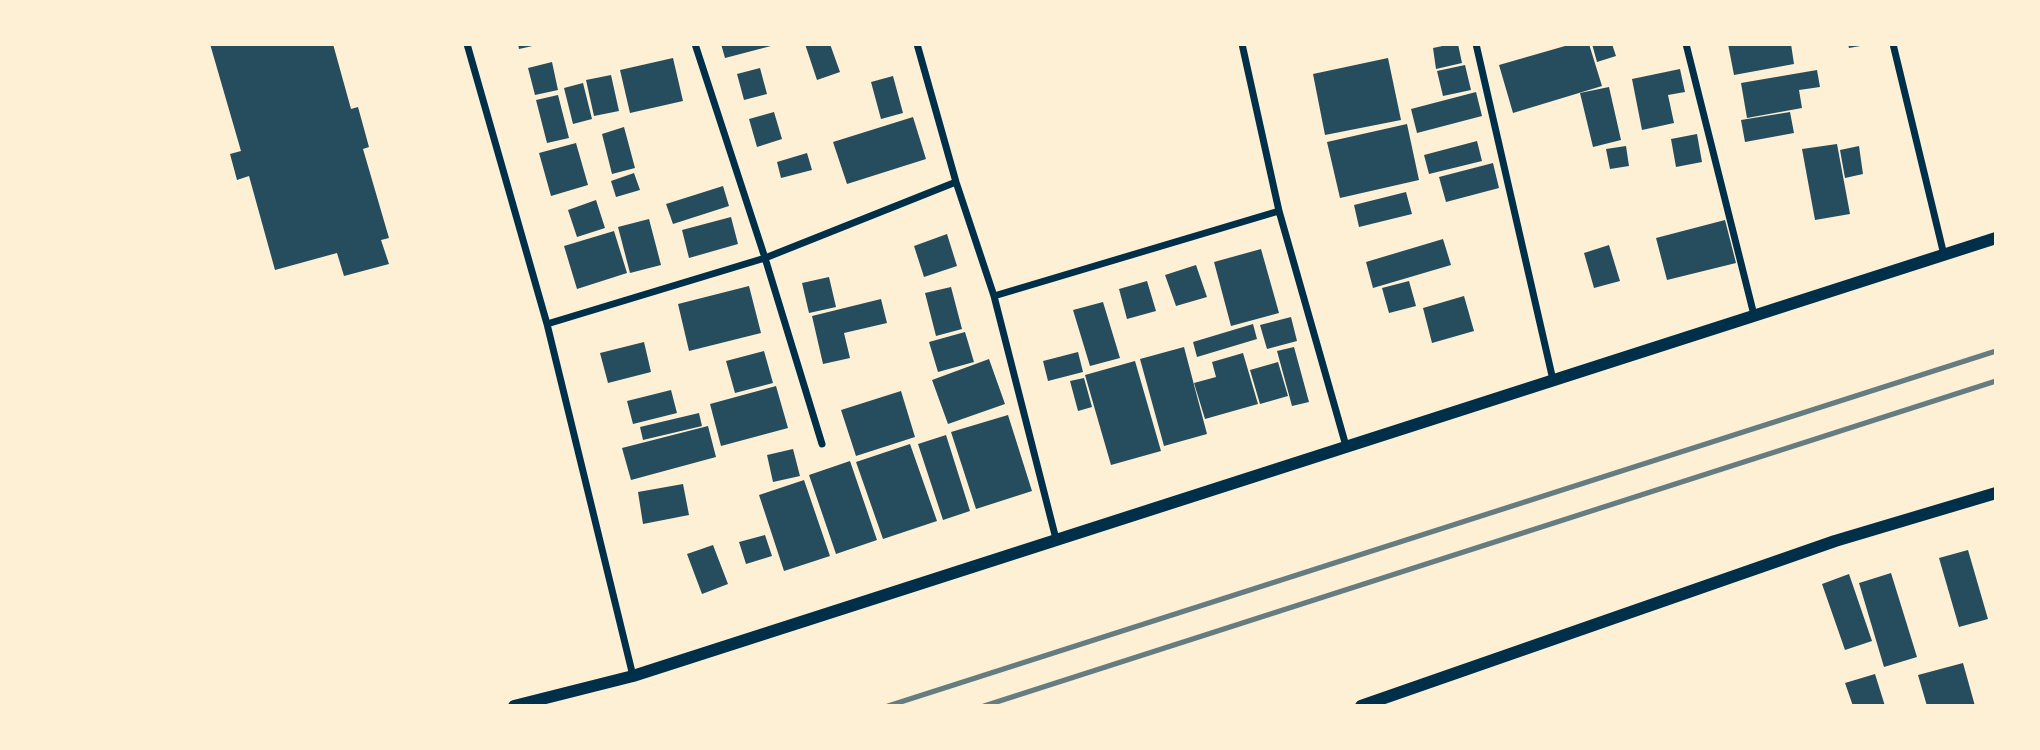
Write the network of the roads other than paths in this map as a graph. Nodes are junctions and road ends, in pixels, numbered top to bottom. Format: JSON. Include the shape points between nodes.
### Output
{"nodes":[{"id":1,"x":467,"y":44,"type":"edge"},
{"id":2,"x":695,"y":44,"type":"edge"},
{"id":3,"x":917,"y":44,"type":"edge"},
{"id":4,"x":1242,"y":44,"type":"edge"},
{"id":5,"x":1476,"y":44,"type":"edge"},
{"id":6,"x":1686,"y":44,"type":"edge"},
{"id":7,"x":1893,"y":44,"type":"edge"},
{"id":8,"x":956,"y":182,"type":"junction"},
{"id":9,"x":1279,"y":211,"type":"junction"},
{"id":10,"x":1996,"y":238,"type":"edge"},
{"id":11,"x":1944,"y":255,"type":"junction"},
{"id":12,"x":765,"y":258,"type":"junction"},
{"id":13,"x":994,"y":296,"type":"junction"},
{"id":14,"x":1754,"y":315,"type":"junction"},
{"id":15,"x":547,"y":324,"type":"junction"},
{"id":16,"x":1553,"y":380,"type":"junction"},
{"id":17,"x":822,"y":444,"type":"dead end"},
{"id":18,"x":1346,"y":446,"type":"junction"},
{"id":19,"x":1996,"y":494,"type":"edge"},
{"id":20,"x":1056,"y":538,"type":"junction"},
{"id":21,"x":633,"y":676,"type":"junction"},
{"id":22,"x":514,"y":706,"type":"edge"},
{"id":23,"x":1361,"y":706,"type":"edge"}],
"edges":[{"from":1,"to":15,"type":"street"},
{"from":2,"to":12,"type":"street"},
{"from":3,"to":8,"type":"street"},
{"from":4,"to":9,"type":"street"},
{"from":5,"to":16,"type":"street"},
{"from":6,"to":14,"type":"street"},
{"from":7,"to":11,"type":"street"},
{"from":8,"to":12,"type":"street"},
{"from":8,"to":13,"type":"street"},
{"from":9,"to":13,"type":"street"},
{"from":9,"to":18,"type":"street"},
{"from":10,"to":11,"type":"street"},
{"from":11,"to":14,"type":"street"},
{"from":12,"to":15,"type":"street"},
{"from":12,"to":17,"type":"street"},
{"from":13,"to":20,"type":"street"},
{"from":14,"to":16,"type":"street"},
{"from":15,"to":21,"type":"street"},
{"from":16,"to":18,"type":"street"},
{"from":18,"to":20,"type":"street"},
{"from":19,"to":23,"type":"street","via":[[1835,541]]},
{"from":20,"to":21,"type":"street"},
{"from":21,"to":22,"type":"street"}]}
